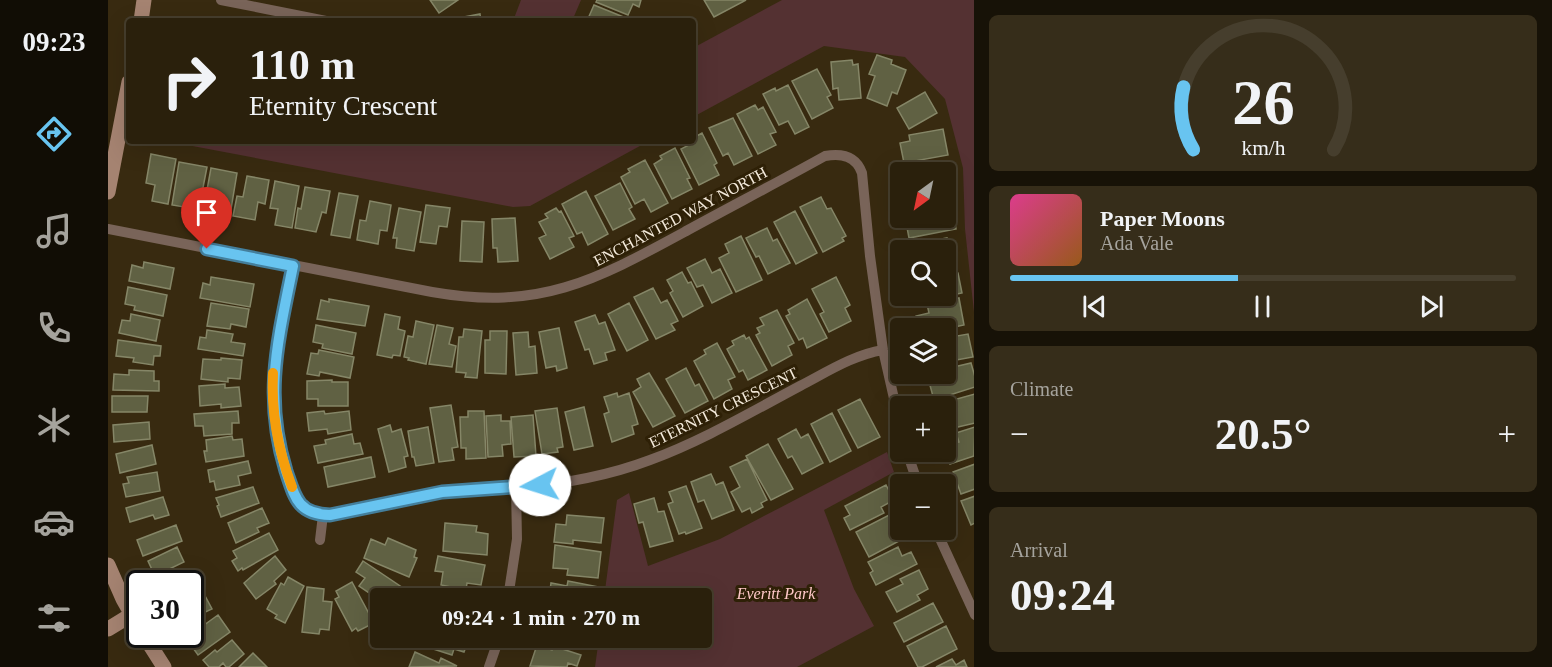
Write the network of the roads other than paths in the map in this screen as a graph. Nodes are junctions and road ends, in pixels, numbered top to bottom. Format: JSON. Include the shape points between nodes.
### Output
{"nodes":[{"id":1,"x":144,"y":0,"type":"edge"},
{"id":2,"x":221,"y":0,"type":"edge"},
{"id":3,"x":141,"y":18,"type":"edge"},
{"id":4,"x":311,"y":18,"type":"edge"},
{"id":5,"x":126,"y":98,"type":"edge"},
{"id":6,"x":108,"y":192,"type":"edge"},
{"id":7,"x":108,"y":229,"type":"edge"},
{"id":8,"x":293,"y":266,"type":"junction"},
{"id":9,"x":883,"y":350,"type":"junction"},
{"id":10,"x":893,"y":396,"type":"edge"},
{"id":11,"x":516,"y":488,"type":"junction"},
{"id":12,"x":323,"y":514,"type":"junction"},
{"id":13,"x":320,"y":540,"type":"dead end"},
{"id":14,"x":941,"y":540,"type":"edge"},
{"id":15,"x":108,"y":565,"type":"edge"},
{"id":16,"x":510,"y":588,"type":"edge"},
{"id":17,"x":126,"y":604,"type":"edge"},
{"id":18,"x":974,"y":613,"type":"edge"},
{"id":19,"x":126,"y":618,"type":"edge"},
{"id":20,"x":108,"y":629,"type":"edge"},
{"id":21,"x":152,"y":648,"type":"edge"},
{"id":22,"x":496,"y":648,"type":"edge"},
{"id":23,"x":164,"y":667,"type":"edge"},
{"id":24,"x":489,"y":667,"type":"edge"}],
"edges":[{"from":1,"to":3,"type":"street"},
{"from":2,"to":4,"type":"street"},
{"from":5,"to":6,"type":"street"},
{"from":7,"to":8,"type":"street","name":"ENCHANTED WAY NORTH"},
{"from":8,"to":9,"type":"street","name":"ENCHANTED WAY NORTH","via":[[457,297],[533,296],[601,275],[825,156],[845,155],[859,164],[862,173]]},
{"from":8,"to":12,"type":"street","via":[[275,360],[275,423],[296,498],[304,508]]},
{"from":9,"to":10,"type":"street","name":"ENCHANTED WAY NORTH"},
{"from":9,"to":11,"type":"street","name":"ETERNITY CRESCENT","via":[[854,357],[705,436],[651,460],[596,476]]},
{"from":11,"to":12,"type":"street","name":"ETERNITY CRESCENT","via":[[442,492]]},
{"from":11,"to":16,"type":"street","via":[[517,539]]},
{"from":12,"to":13,"type":"street"},
{"from":14,"to":18,"type":"street"},
{"from":15,"to":17,"type":"street"},
{"from":19,"to":20,"type":"street"},
{"from":21,"to":23,"type":"street"},
{"from":22,"to":24,"type":"street"}]}
